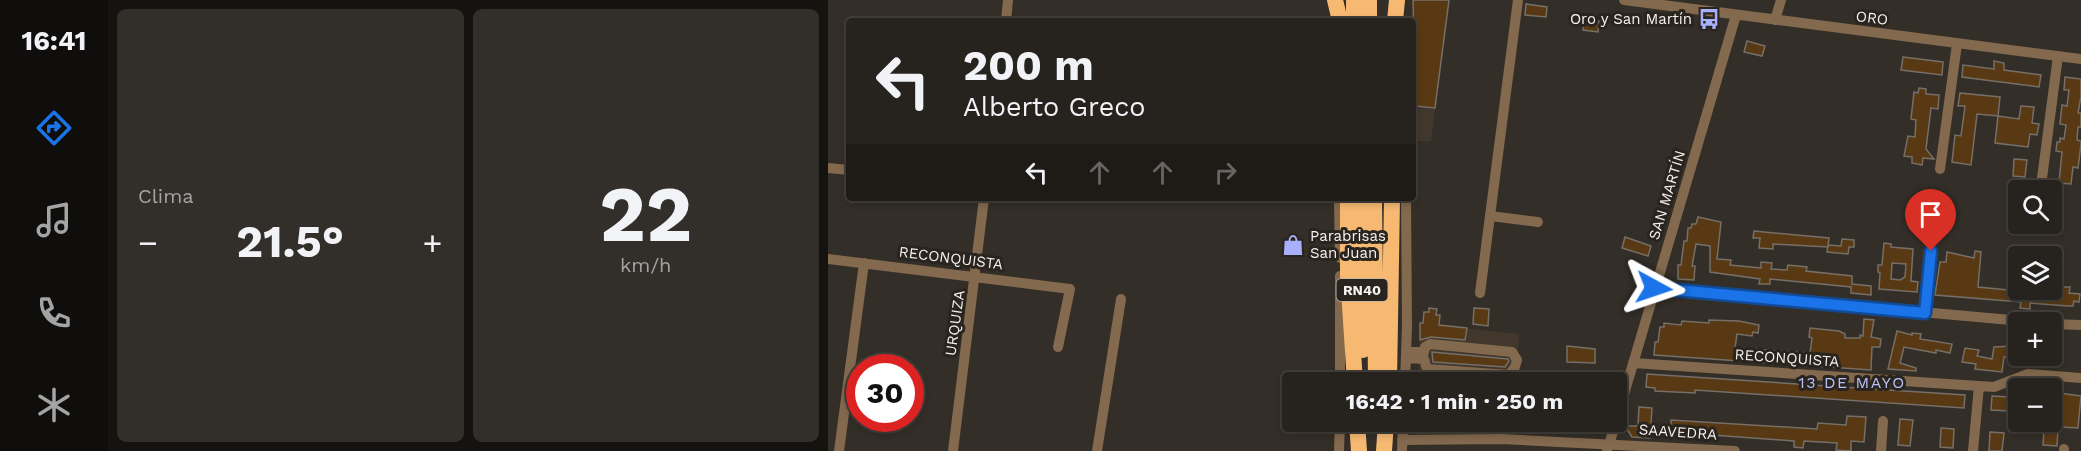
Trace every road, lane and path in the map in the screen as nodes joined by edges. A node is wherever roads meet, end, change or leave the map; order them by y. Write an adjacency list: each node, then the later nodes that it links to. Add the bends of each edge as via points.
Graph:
1 (1008, 0): 10 (street)
2 (1335, 0): 11 (highway)
3 (1354, 0): 12 (highway)
4 (1369, 0): 13 (highway)
5 (1397, 0): 14 (highway)
6 (1518, 0): 30 (street)
7 (1624, 0): 9 (street, ORO)
8 (1781, 0): 15 (street)
9 (1736, 15): 15 (street, ORO); 36 (street, SAN MARTÍN)
10 (1006, 18)
11 (1338, 18)
12 (1354, 18)
13 (1369, 18)
14 (1397, 18)
15 (1774, 20): 16 (street, ORO)
16 (1957, 44): 17 (street, ORO); 20 (street)
17 (2058, 56): 18 (street, ORO); 22 (street)
18 (2081, 59)
19 (828, 168): 21 (street)
20 (1940, 168)
21 (846, 170)
22 (2042, 178)
23 (984, 201): 35 (street, URQUIZA)
24 (1339, 201): 46 (street)
25 (1348, 201): 47 (highway)
26 (1360, 201): 48 (highway, RN40)
27 (1374, 201): 49 (highway, RN40)
28 (1392, 201): 50 (highway)
29 (1406, 201): 44 (street)
30 (1490, 216): 31 (street); 37 (street)
31 (1538, 222)
32 (1931, 251): 39 (street)
33 (828, 258): 34 (street, RECONQUISTA)
34 (864, 263): 35 (street, RECONQUISTA); 65 (street)
35 (976, 275): 43 (street, RECONQUISTA, via 1070,289); 66 (street, URQUIZA)
36 (1654, 288): 39 (street); 45 (street, SAN MARTÍN)
37 (1480, 293)
38 (1121, 299): 67 (street)
39 (1925, 313): 40 (street)
40 (2008, 320)
41 (2062, 324): 42 (street)
42 (2081, 325)
43 (1058, 347)
44 (1406, 355): 44 (street, via 1424,358 1427,369 1509,375 1517,360 1512,352 1430,344 1424,352); 51 (street)
45 (1633, 363): 53 (street, SAN MARTÍN); 54 (street, RECONQUISTA)
46 (1340, 372)
47 (1354, 372)
48 (1363, 372)
49 (1376, 372)
50 (1389, 372)
51 (1405, 372)
52 (2081, 378): 54 (street, RECONQUISTA, via 2028,374 1994,387)
53 (1627, 383)
54 (1979, 386): 74 (street)
55 (1883, 422): 73 (street)
56 (1340, 432): 68 (street)
57 (1358, 432): 69 (highway)
58 (1362, 432): 69 (highway)
59 (1376, 432): 70 (highway)
60 (1385, 432): 71 (highway)
61 (1613, 432): 63 (street, SAN MARTÍN)
62 (1402, 445): 63 (street, SAAVEDRA, via 1502,439)
63 (1609, 447): 64 (street, SAAVEDRA)
64 (1702, 450): 72 (street, SAAVEDRA)
65 (839, 451)
66 (953, 451)
67 (1097, 451)
68 (1340, 451)
69 (1360, 451)
70 (1376, 451)
71 (1384, 451)
72 (1735, 451)
73 (1881, 451)
74 (1973, 451)

